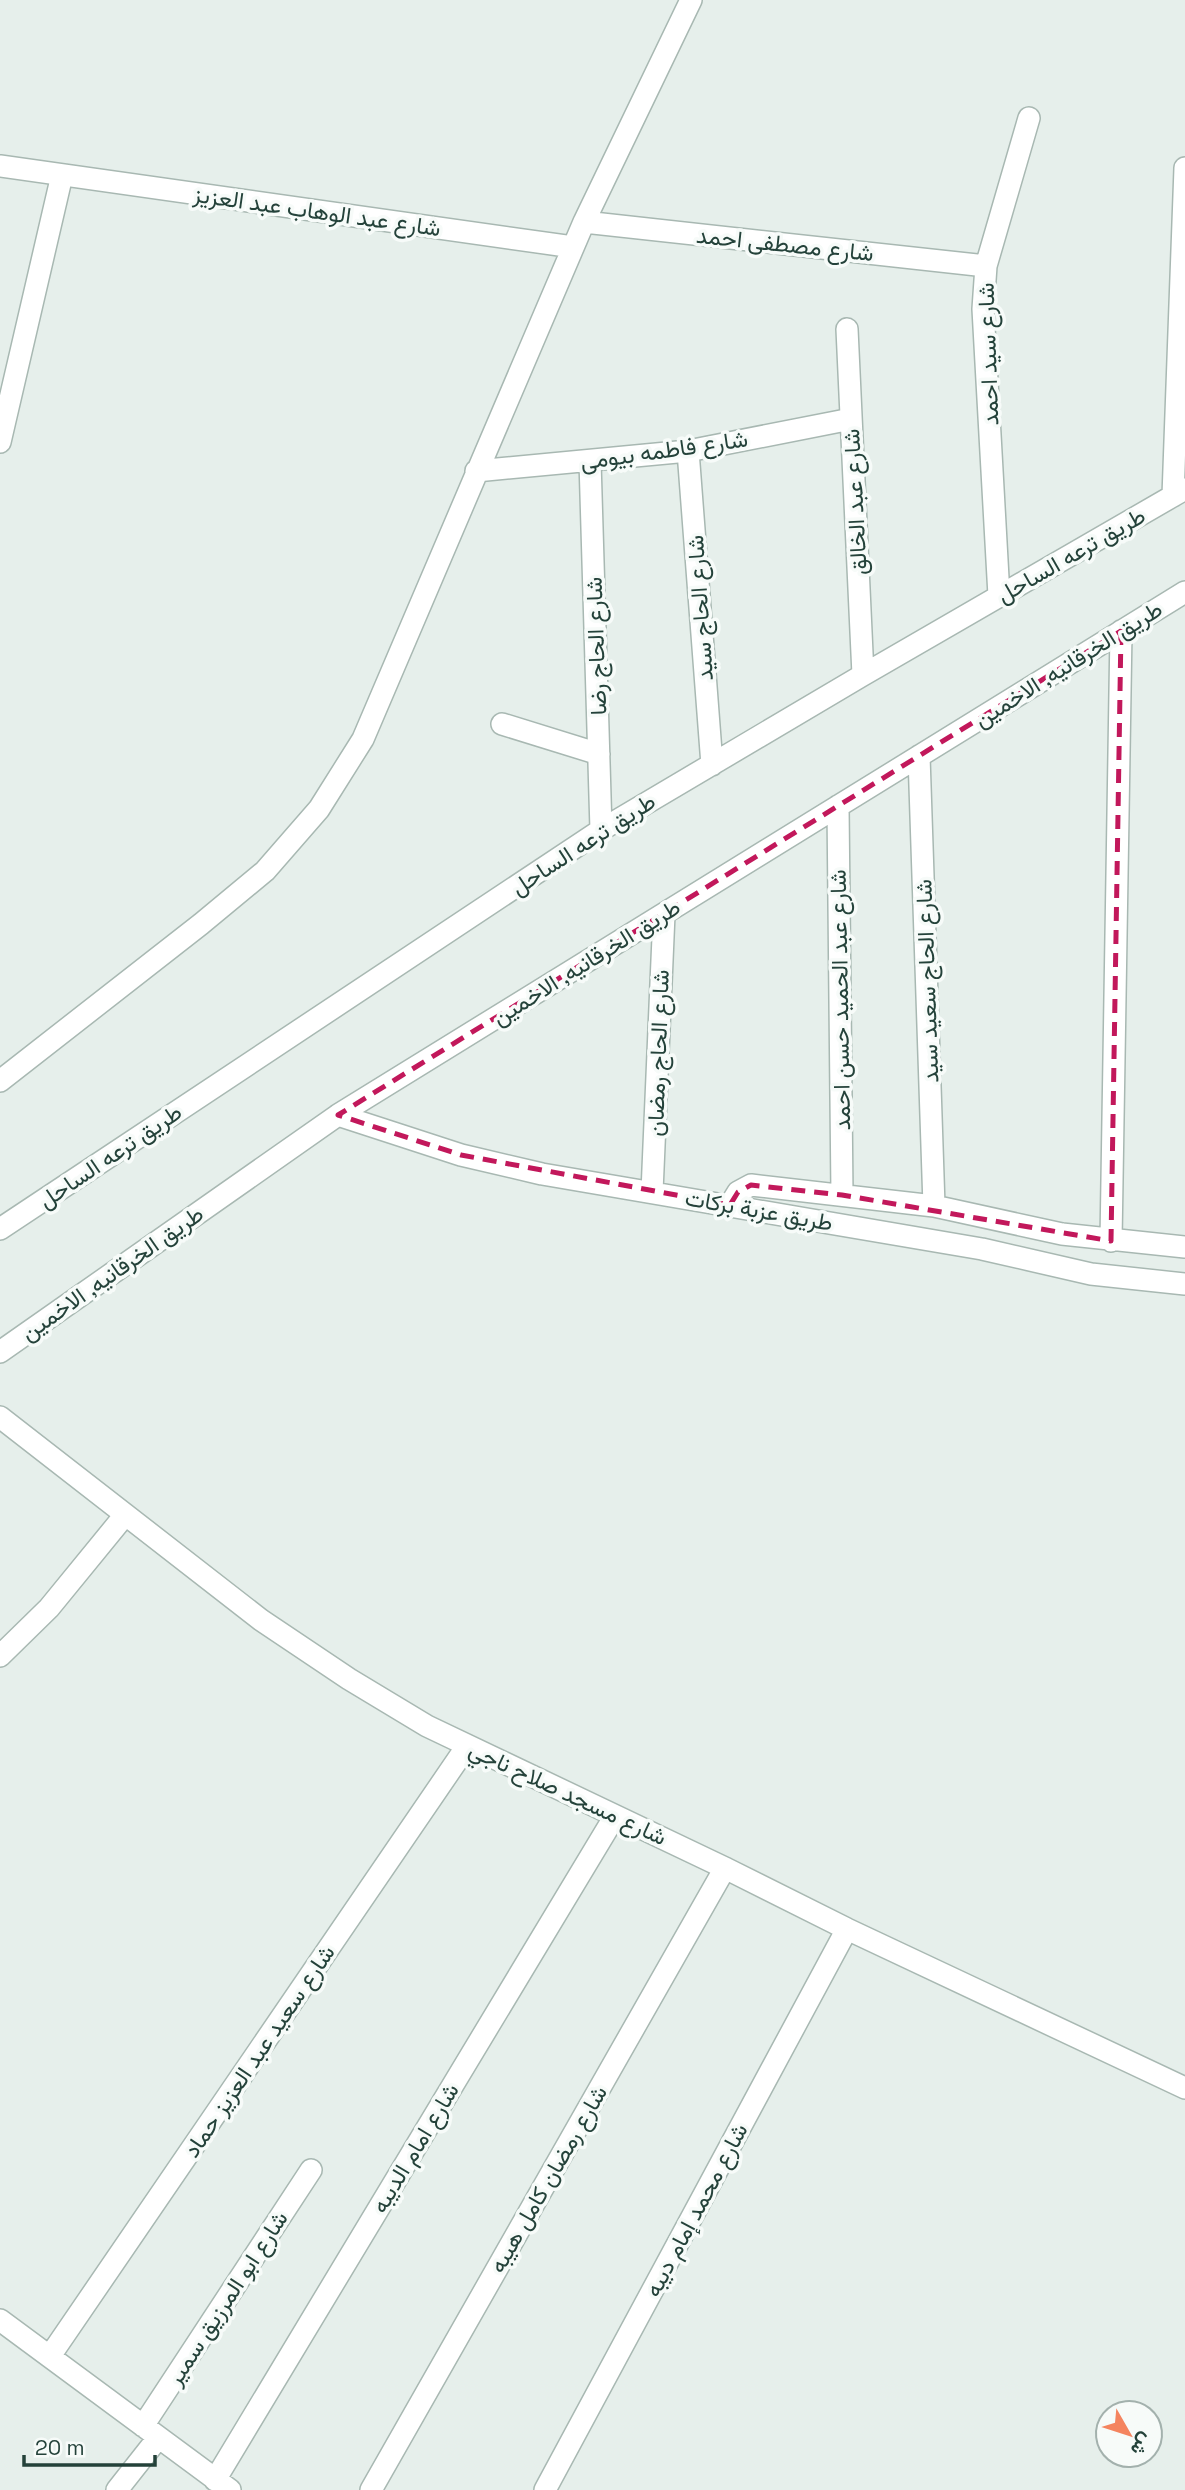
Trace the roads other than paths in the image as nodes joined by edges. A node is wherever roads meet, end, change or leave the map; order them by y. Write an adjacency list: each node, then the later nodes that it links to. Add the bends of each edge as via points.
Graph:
1 (691, 0): 6 (street)
2 (1029, 118): 8 (street, شارع سيد احمد)
3 (0, 166): 5 (street, شارع عبد الوهاب عبد العزيز)
4 (1185, 168): 15 (street)
5 (62, 175): 7 (street, شارع عبد الوهاب عبد العزيز); 11 (street)
6 (584, 222): 7 (street); 8 (street, شارع مصطفى احمد)
7 (573, 247): 14 (street)
8 (986, 266): 17 (street, شارع سيد احمد, via 983,309)
9 (847, 329): 10 (street, شارع عبد الخالق)
10 (851, 419): 12 (street, شارع فاطمه بيومى); 19 (street, شارع عبد الخالق)
11 (0, 442)
12 (688, 451): 13 (street, شارع فاطمه بيومى); 23 (street, شارع الحاج سيد)
13 (590, 461): 14 (street, شارع فاطمه بيومى); 21 (street, شارع الحاج رضا)
14 (476, 471): 27 (street, via 363,739 319,809 265,871)
15 (1179, 493): 17 (street, طريق ترعه الساحل)
16 (1185, 592): 18 (street, طريق الخرقانيه, الاخمين)
17 (999, 596): 19 (street, طريق ترعه الساحل)
18 (1121, 631): 22 (street, طريق الخرقانيه, الاخمين); 34 (street)
19 (863, 674): 23 (street, طريق ترعه الساحل)
20 (502, 724): 21 (street)
21 (599, 754): 25 (street, شارع الحاج رضا)
22 (919, 756): 24 (street, طريق الخرقانيه, الاخمين); 32 (street, شارع الحاج سعيد سيد)
23 (712, 765): 25 (street, طريق ترعه الساحل)
24 (838, 806): 26 (street, طريق الخرقانيه, الاخمين); 30 (street, شارع عبد الحميد حسن احمد)
25 (601, 830): 33 (street, طريق ترعه الساحل)
26 (664, 914): 28 (street, طريق الخرقانيه, الاخمين); 29 (street, شارع الحاج رمضان)
27 (0, 1081)
28 (338, 1115): 29 (street, طريق عزبة بركات, via 461,1155); 37 (street, طريق الخرقانيه, الاخمين)
29 (653, 1192): 31 (street, طريق عزبة بركات)
30 (842, 1195): 31 (street, via 751,1185 738,1192); 32 (street)
31 (730, 1205): 36 (street, طريق عزبة بركات, via 982,1249 1091,1274)
32 (934, 1206): 34 (street)
33 (0, 1229)
34 (1111, 1241): 35 (street)
35 (1185, 1247)
36 (1185, 1284)
37 (0, 1352)
38 (0, 1417): 39 (street, شارع مسجد صلاح ناجي)
39 (125, 1514): 40 (street, via 49,1608); 41 (street, شارع مسجد صلاح ناجي, via 261,1620 349,1679)
40 (0, 1656)
41 (467, 1746): 42 (street, شارع مسجد صلاح ناجي); 48 (street, شارع سعيد عبد العزيز حماد)
42 (615, 1816): 43 (street, شارع مسجد صلاح ناجي); 50 (street, شارع امام الديبه)
43 (725, 1868): 44 (street, شارع مسجد صلاح ناجي); 52 (street, شارع رمضان كامل هيبه)
44 (847, 1929): 45 (street, شارع مسجد صلاح ناجي); 53 (street, شارع محمد إمام ديبه)
45 (1185, 2088)
46 (311, 2170): 49 (street, شارع ابو المرزيق سمير)
47 (0, 2320): 48 (street)
48 (50, 2356): 49 (street)
49 (150, 2432): 50 (street); 51 (street, شارع ابو المرزيق سمير)
50 (222, 2485)
51 (117, 2490)
52 (371, 2490)
53 (545, 2490)

